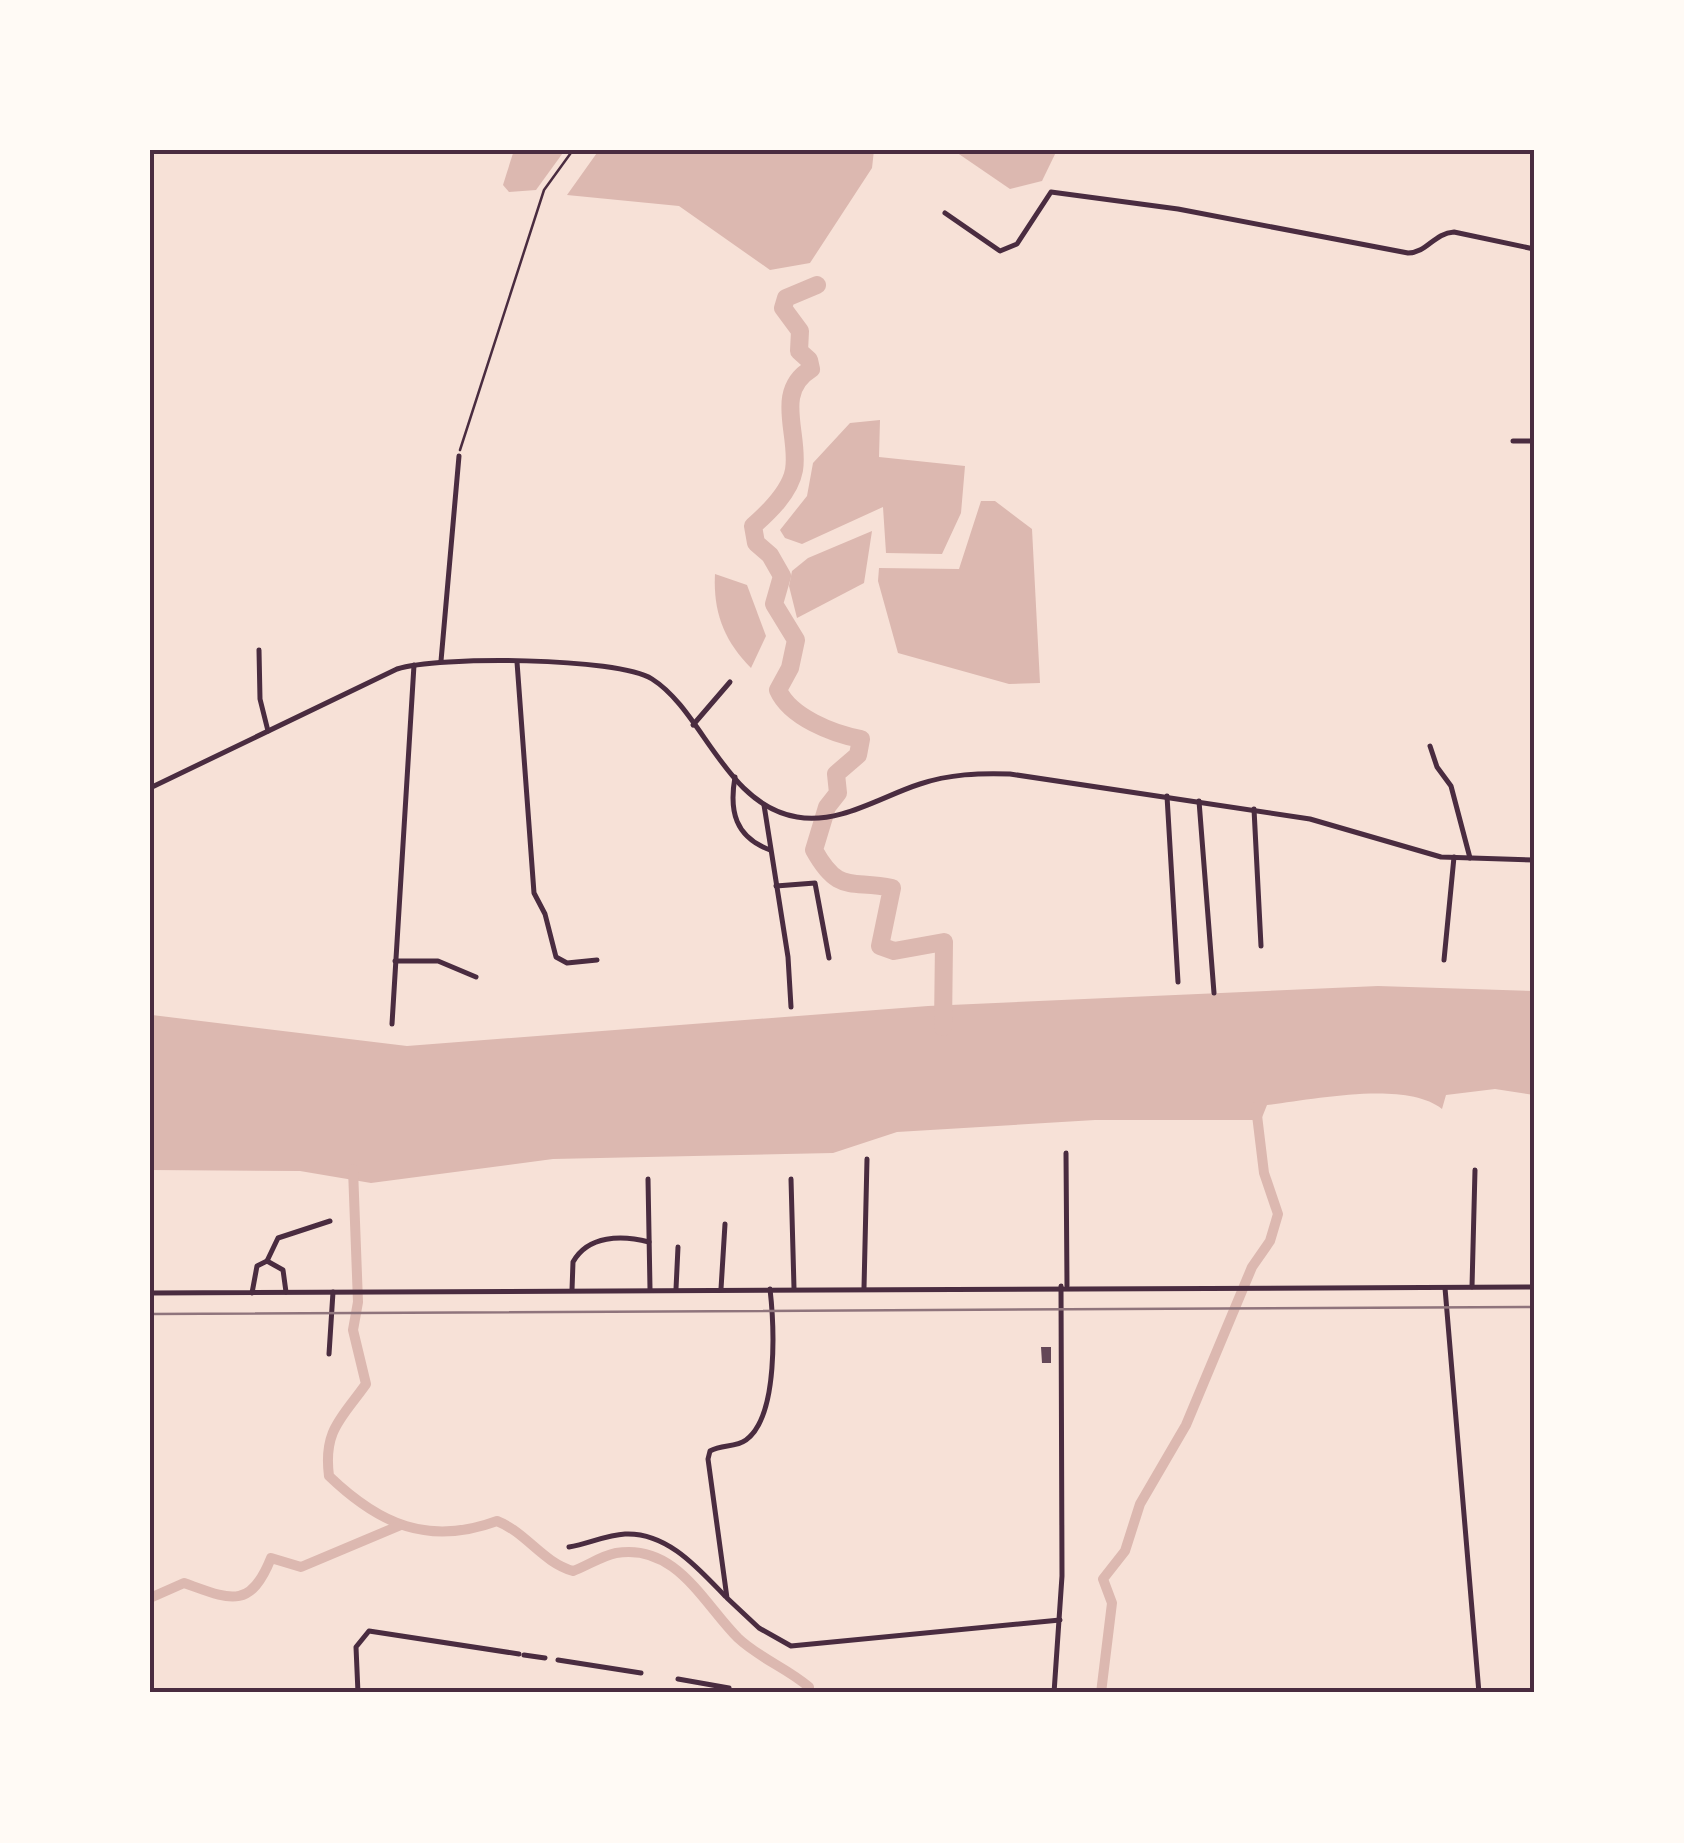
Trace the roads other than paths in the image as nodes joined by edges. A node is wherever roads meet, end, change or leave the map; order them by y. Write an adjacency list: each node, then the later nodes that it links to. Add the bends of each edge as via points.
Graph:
1 (945, 213): 2 (street, via 1000,251 1016,244 1051,192 1408,254 1443,232)
2 (1534, 249)
3 (1513, 441): 4 (street)
4 (1534, 442)
5 (459, 456): 7 (street)
6 (259, 650): 12 (street)
7 (441, 661): 8 (street); 9 (street)
8 (518, 662): 11 (street, via 640,673 663,688); 27 (street, via 534,893 556,957 568,963)
9 (414, 664): 12 (street); 29 (street)
10 (730, 682): 11 (street)
11 (692, 726): 14 (street)
12 (268, 731): 15 (street)
13 (1430, 746): 22 (street, via 1452,786)
14 (735, 777): 18 (street); 20 (street, via 736,822 744,836)
15 (150, 788)
16 (1167, 796): 17 (street); 18 (street, via 970,772 831,816 809,818); 31 (street)
17 (1200, 800): 19 (street); 32 (street)
18 (764, 805): 20 (street)
19 (1254, 809): 21 (street); 25 (street)
20 (770, 850): 24 (street)
21 (1454, 857): 22 (street); 28 (street)
22 (1470, 858): 23 (street)
23 (1534, 860)
24 (776, 886): 26 (street, via 814,884); 33 (street)
25 (1261, 946)
26 (829, 958)
27 (597, 960)
28 (1444, 960)
29 (395, 961): 30 (street, via 438,961); 34 (street)
30 (476, 976)
31 (1178, 982)
32 (1214, 994)
33 (791, 1007)
34 (392, 1024)
35 (1066, 1153): 45 (street)
36 (866, 1159): 49 (street)
37 (1475, 1170): 51 (street)
38 (792, 1178): 48 (street)
39 (648, 1180): 42 (street)
40 (330, 1222): 44 (street, via 278,1238)
41 (726, 1224): 53 (street)
42 (649, 1242): 54 (street, via 604,1239 590,1245 573,1262); 55 (street)
43 (678, 1247): 52 (street)
44 (267, 1261): 56 (street, via 256,1266); 57 (street, via 283,1270)
45 (1064, 1286): 49 (street); 50 (street); 63 (street)
46 (1534, 1287): 51 (street)
47 (770, 1288): 48 (street); 53 (street); 62 (street, via 774,1359 766,1400 752,1434 710,1450 708,1459)
48 (794, 1288): 49 (street)
49 (864, 1288)
50 (1444, 1288): 51 (street); 71 (street)
51 (1472, 1288)
52 (676, 1289): 53 (street); 55 (street)
53 (721, 1289)
54 (572, 1290): 55 (street); 58 (street)
55 (650, 1290)
56 (252, 1292): 57 (street); 59 (street)
57 (286, 1292): 58 (street)
58 (332, 1292): 60 (street)
59 (150, 1293)
60 (328, 1354)
61 (570, 1547): 62 (street, via 624,1534 655,1540 684,1556)
62 (727, 1598): 63 (street, via 791,1646)
63 (1060, 1620): 70 (street)
64 (545, 1658): 69 (street, via 369,1631 356,1647)
65 (558, 1660): 66 (street)
66 (641, 1672)
67 (678, 1679): 68 (street)
68 (729, 1688)
69 (358, 1693)
70 (1054, 1693)
71 (1479, 1693)

